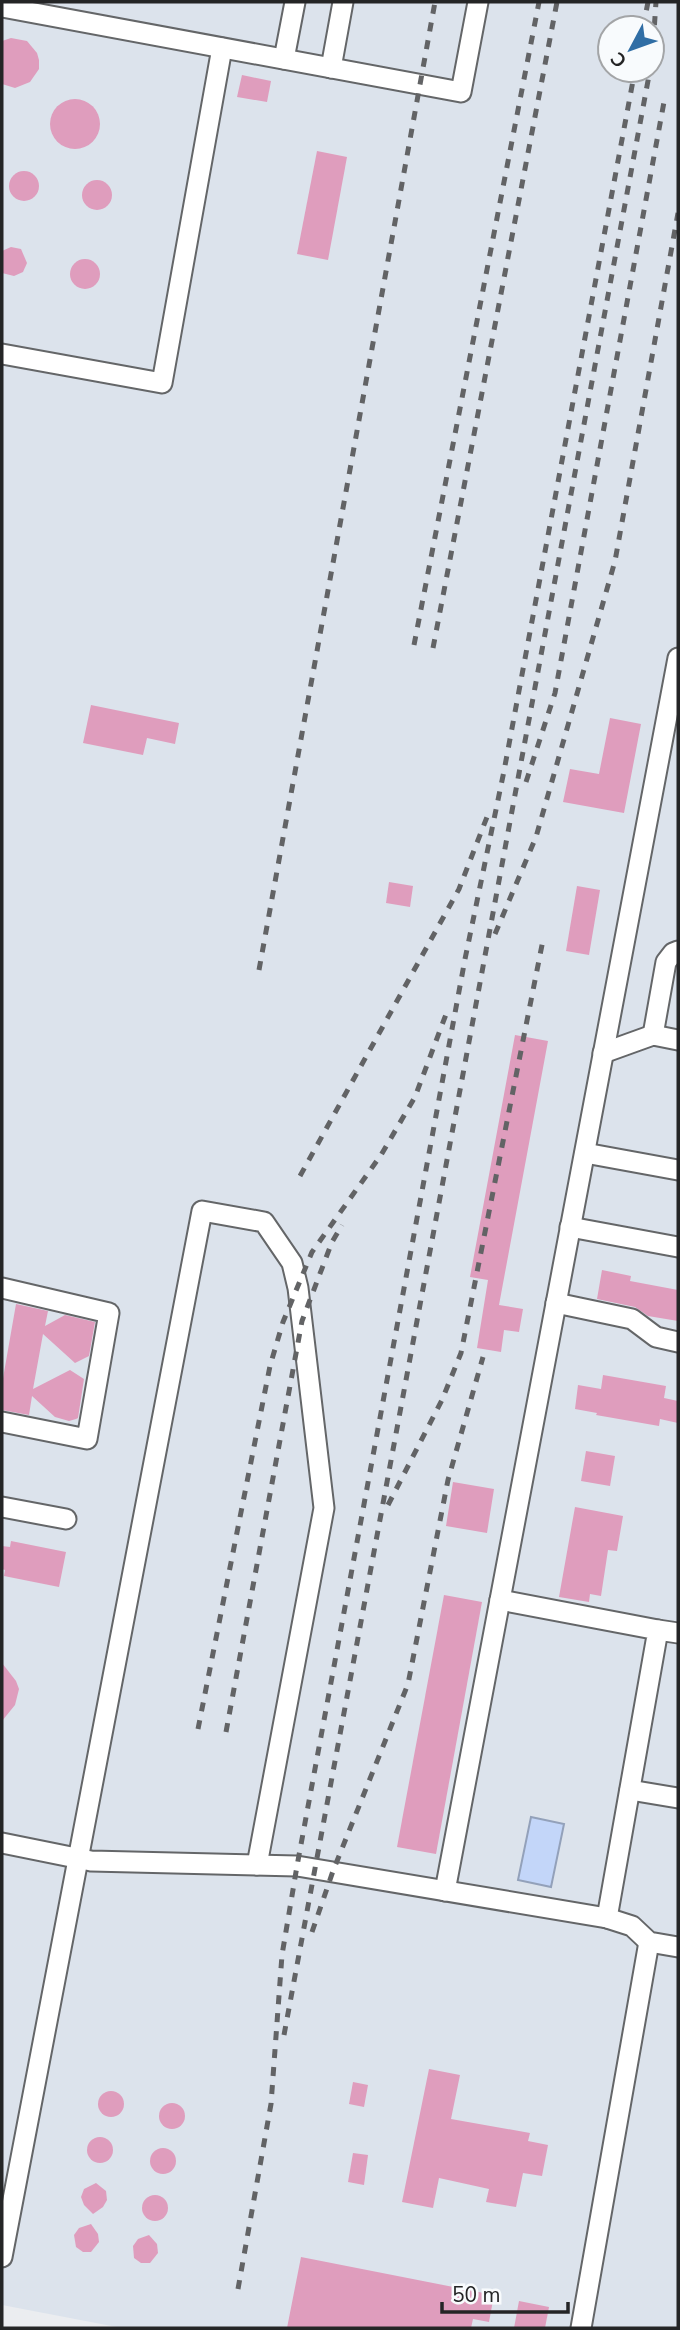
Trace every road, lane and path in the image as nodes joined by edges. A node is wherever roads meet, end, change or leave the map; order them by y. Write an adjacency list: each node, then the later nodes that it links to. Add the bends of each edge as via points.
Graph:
1 (295, 2): 6 (lane)
2 (343, 2): 7 (lane)
3 (478, 2): 7 (lane, via 461,92)
4 (2, 8): 5 (lane)
5 (222, 48): 6 (lane); 8 (lane, via 162,383)
6 (285, 59): 7 (lane)
7 (331, 68)
8 (2, 354)
9 (678, 658): 13 (lane)
10 (678, 951): 11 (lane, via 666,962)
11 (653, 1035): 12 (lane); 13 (lane)
12 (678, 1040)
13 (603, 1053): 14 (lane)
14 (585, 1153): 15 (lane); 16 (lane)
15 (678, 1170)
16 (570, 1227): 17 (lane); 19 (lane)
17 (678, 1247)
18 (2, 1288): 21 (lane, via 109,1313 86,1439)
19 (556, 1303): 20 (lane, via 632,1319 656,1337); 24 (lane)
20 (678, 1342)
21 (2, 1422)
22 (2, 1507): 23 (lane)
23 (66, 1519)
24 (500, 1600): 25 (lane); 32 (lane)
25 (658, 1630): 26 (lane); 27 (lane)
26 (678, 1633)
27 (630, 1790): 28 (lane); 33 (lane)
28 (678, 1798)
29 (2, 1843): 30 (lane)
30 (78, 1858): 31 (lane); 31 (lane, via 202,1211 264,1222 292,1263 324,1508); 36 (lane)
31 (257, 1865): 32 (lane, via 297,1866)
32 (445, 1891): 33 (lane)
33 (607, 1919): 34 (lane, via 632,1926)
34 (649, 1942): 35 (lane); 37 (lane)
35 (678, 1947)
36 (2, 2257)
37 (581, 2328)

